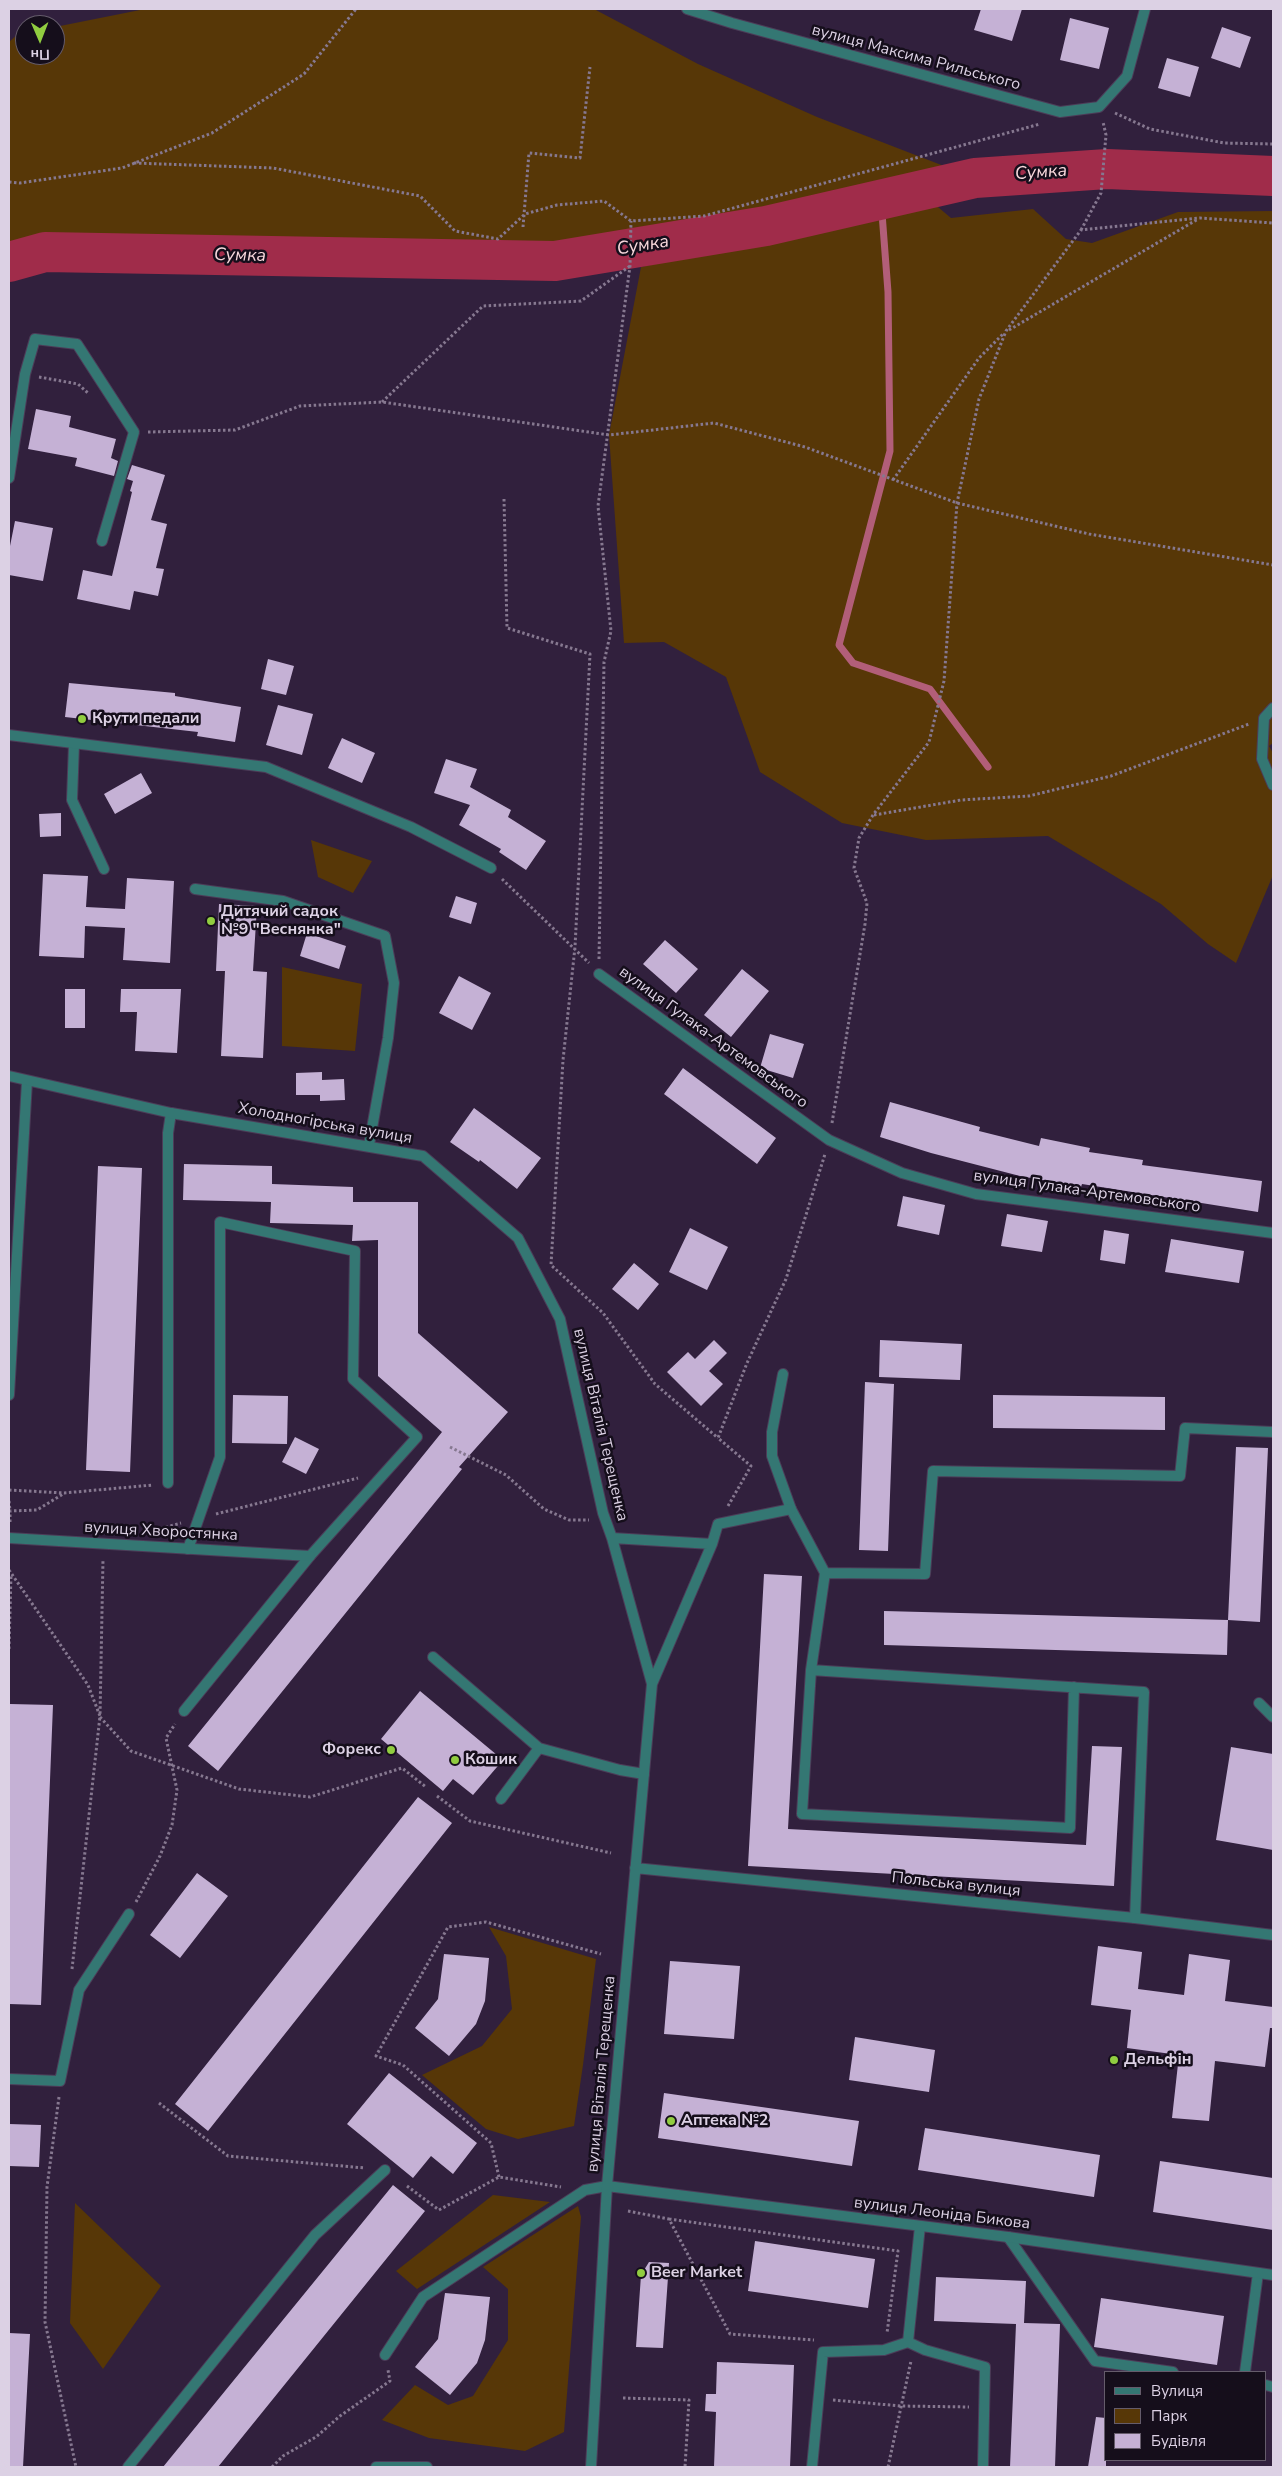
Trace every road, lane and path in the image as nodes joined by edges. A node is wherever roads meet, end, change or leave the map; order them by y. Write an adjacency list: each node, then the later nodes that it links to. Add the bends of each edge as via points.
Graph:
1 (356, 9): 9 (path, via 304,74 212,133)
2 (686, 9): 5 (street, вулиця Максима Рильського, via 1060,112)
3 (1145, 9): 5 (street, via 1127,76)
4 (590, 67): 11 (path, via 580,158 529,153)
5 (1099, 107): 8 (path, via 1150,129 1224,143)
6 (1042, 124): 13 (path, via 704,216)
7 (1106, 135): 16 (path, via 1100,193)
8 (1273, 144)
9 (134, 163): 10 (path, via 122,168 20,184); 11 (path, via 274,168 420,196 455,231 498,239)
10 (9, 182)
11 (525, 214): 13 (path, via 557,205 604,201); 15 (path)
12 (1200, 218): 14 (path); 16 (path); 18 (path)
13 (631, 221): 17 (path)
14 (1273, 223)
15 (523, 227)
16 (1081, 230): 18 (path)
17 (630, 266): 21 (path, via 581,302 483,306); 23 (path)
18 (1006, 332): 25 (path, via 979,358); 27 (path, via 979,399)
19 (25, 374): 20 (path, via 78,384); 22 (street, via 35,339 77,344); 24 (street)
20 (92, 396)
21 (382, 402): 22 (path, via 300,406 235,430); 23 (path)
22 (134, 432): 28 (street)
23 (609, 435): 25 (path, via 714,423 805,447); 40 (path, via 598,506 611,631 604,662)
24 (9, 478)
25 (894, 480): 27 (path)
26 (504, 499): 39 (path, via 507,628 590,654)
27 (957, 503): 29 (path, via 1089,534); 35 (path, via 944,681 929,742)
28 (102, 542)
29 (1273, 565)
30 (1273, 708): 31 (street)
31 (1264, 718): 34 (street, via 1262,759); 35 (path, via 1111,776 1029,796 961,800)
32 (9, 735): 33 (street)
33 (74, 744): 36 (street, via 266,767 411,827); 37 (street, via 72,800)
34 (1273, 785)
35 (873, 815): 44 (path, via 859,838 854,868 867,903)
36 (491, 868): 39 (path)
37 (104, 869)
38 (195, 889): 45 (street, via 283,901 385,936 394,983)
39 (575, 947): 51 (path, via 563,1060 551,1265 603,1313 655,1384)
40 (599, 974): 44 (street, вулиця Гулака-Артемовського)
41 (9, 1076): 42 (street, Холодногірська вулиця)
42 (27, 1081): 43 (street, Холодногірська вулиця); 49 (street)
43 (171, 1113): 45 (street, Холодногірська вулиця); 53 (street, via 168,1133)
44 (829, 1140): 46 (street, вулиця Гулака-Артемовського, via 902,1173 976,1194); 51 (path, via 786,1279 747,1363)
45 (369, 1145): 47 (street, Холодногірська вулиця, via 422,1156 518,1238)
46 (1273, 1233)
47 (560, 1319): 63 (street, вулиця Віталія Терещенка, via 603,1513)
48 (783, 1374): 57 (street, via 772,1432 772,1456)
49 (9, 1395)
50 (1273, 1432): 69 (street, via 1184,1428 1180,1476 932,1471 925,1574)
51 (718, 1438): 60 (path, via 751,1466)
52 (450, 1447): 59 (path, via 506,1475 544,1509 569,1520)
53 (168, 1483): 55 (path)
54 (9, 1490): 55 (path)
55 (64, 1494): 58 (path, via 37,1510)
56 (9, 1500): 58 (path)
57 (791, 1509): 60 (street); 69 (street)
58 (10, 1511): 61 (path)
59 (592, 1520)
60 (718, 1524): 65 (street, вулиця Віталія Терещенка)
61 (9, 1525)
62 (9, 1538): 64 (street, вулиця Хворостянка)
63 (612, 1538): 65 (street, вулиця Віталія Терещенка); 73 (street, вулиця Віталія Терещенка)
64 (103, 1544): 66 (street, вулиця Хворостянка); 77 (path)
65 (712, 1544): 73 (street, вулиця Віталія Терещенка)
66 (188, 1549): 67 (street, вулиця Хворостянка); 67 (street, via 220,1457 220,1222 355,1251 353,1379 416,1437)
67 (310, 1556): 76 (street)
68 (10, 1572): 70 (path); 77 (path, via 88,1685)
69 (825, 1573): 72 (street)
70 (9, 1649)
71 (433, 1657): 79 (street)
72 (811, 1670): 74 (street); 74 (street, via 802,1814 1070,1828)
73 (652, 1684): 81 (street, вулиця Віталія Терещенка)
74 (1074, 1687): 88 (street, via 1144,1692)
75 (1259, 1703): 78 (street)
76 (184, 1710): 80 (path, via 166,1738)
77 (100, 1716): 80 (path, via 132,1751)
78 (1273, 1717)
79 (539, 1748): 81 (street); 84 (street)
80 (173, 1766): 82 (path, via 239,1788 310,1797 402,1768); 87 (path, via 177,1790 172,1825 160,1856)
81 (644, 1774): 86 (street, вулиця Віталія Терещенка)
82 (426, 1787)
83 (437, 1796): 85 (path, via 470,1821)
84 (501, 1799)
85 (611, 1853)
86 (635, 1868): 88 (street, Польська вулиця); 96 (street, вулиця Віталія Терещенка)
87 (129, 1914): 91 (street, via 79,1990 60,2081)
88 (1135, 1918): 89 (street, Польська вулиця)
89 (1273, 1935)
90 (602, 1954): 94 (path, via 486,1922 448,1927 376,2056 403,2065 491,2143)
91 (9, 2079)
92 (159, 2103): 93 (path, via 228,2156)
93 (385, 2170): 113 (street, via 315,2236)
94 (499, 2177): 95 (path, via 439,2210); 97 (path)
95 (407, 2186)
96 (607, 2186): 97 (street, вулиця Леоніда Бикова); 100 (street, вулиця Леоніда Бикова); 117 (street, вулиця Віталія Терещенка)
97 (585, 2190): 107 (street, via 423,2297)
98 (628, 2211): 99 (path)
99 (670, 2219): 104 (path, via 730,2334); 105 (path, via 898,2251)
100 (920, 2226): 101 (street, вулиця Леоніда Бикова); 106 (street)
101 (1008, 2237): 102 (street, вулиця Леоніда Бикова); 108 (street, via 1096,2361)
102 (1258, 2273): 103 (street, вулиця Леоніда Бикова); 109 (street)
103 (1273, 2275)
104 (822, 2340)
105 (886, 2340)
106 (908, 2342): 111 (street, via 884,2350 823,2352); 112 (street, via 985,2367)
107 (385, 2355): 114 (path, via 390,2381)
108 (1166, 2371)
109 (1245, 2371)
110 (623, 2398): 118 (path, via 689,2400)
111 (817, 2399): 112 (path, via 901,2406); 119 (street)
112 (984, 2407): 120 (street)
113 (128, 2467)
114 (272, 2467)
115 (376, 2467): 116 (street)
116 (427, 2467)
117 (591, 2467)
118 (685, 2467)
119 (812, 2467)
120 (983, 2467)

